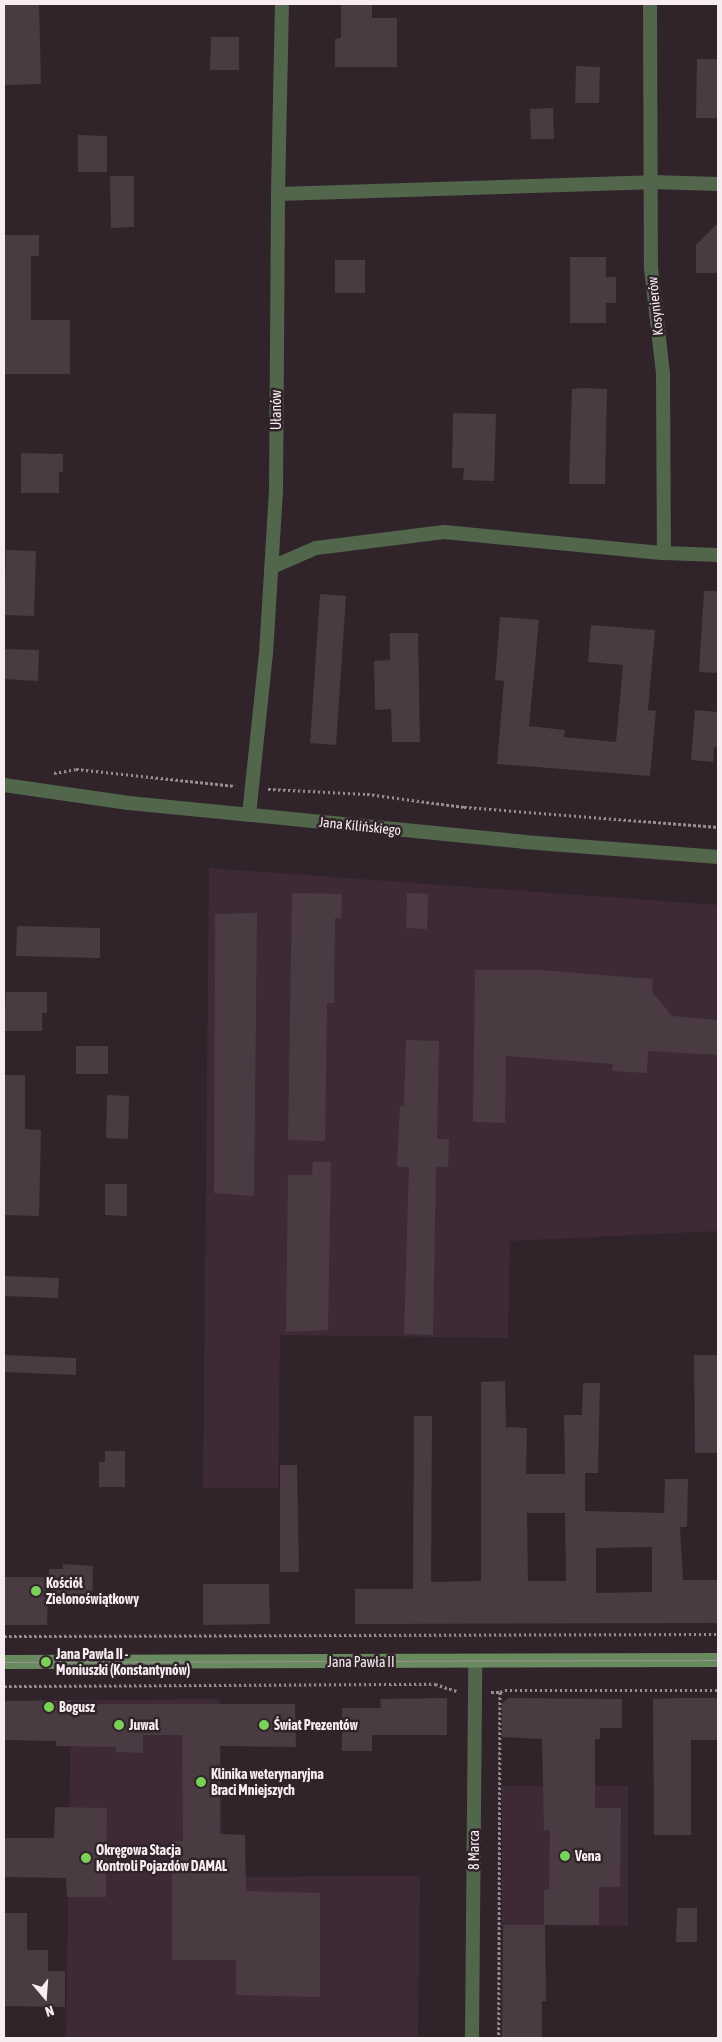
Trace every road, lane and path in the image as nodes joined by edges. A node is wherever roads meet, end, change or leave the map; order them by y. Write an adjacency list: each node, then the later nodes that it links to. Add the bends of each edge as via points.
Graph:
1 (282, 4): 5 (street, Ułanów)
2 (650, 4): 3 (street, Kosynierów)
3 (651, 182): 4 (street); 5 (street); 6 (street, Kosynierów, via 651,268 662,374)
4 (718, 184)
5 (278, 194): 8 (street, Ułanów, via 276,490)
6 (664, 553): 7 (street); 8 (street, via 444,532 316,548)
7 (718, 555)
8 (272, 567): 11 (street, Ułanów)
9 (52, 773): 11 (path, via 76,769)
10 (4, 786): 12 (street, Jana Kilińskiego, via 84,798)
11 (252, 788): 12 (street, Ułanów); 13 (path, via 367,794 464,807)
12 (249, 815): 14 (street, Jana Kilińskiego)
13 (718, 827)
14 (718, 857)
15 (718, 1634): 16 (path)
16 (4, 1636)
17 (718, 1660): 18 (main road, Jana Pawła II)
18 (476, 1661): 19 (main road, Jana Pawła II); 22 (street, 8 Marca)
19 (4, 1662)
20 (4, 1686): 22 (path, via 435,1684 462,1692)
21 (718, 1690): 23 (path)
22 (475, 1692): 23 (path); 24 (street, 8 Marca)
23 (500, 1692): 25 (path)
24 (472, 2038)
25 (499, 2038)

